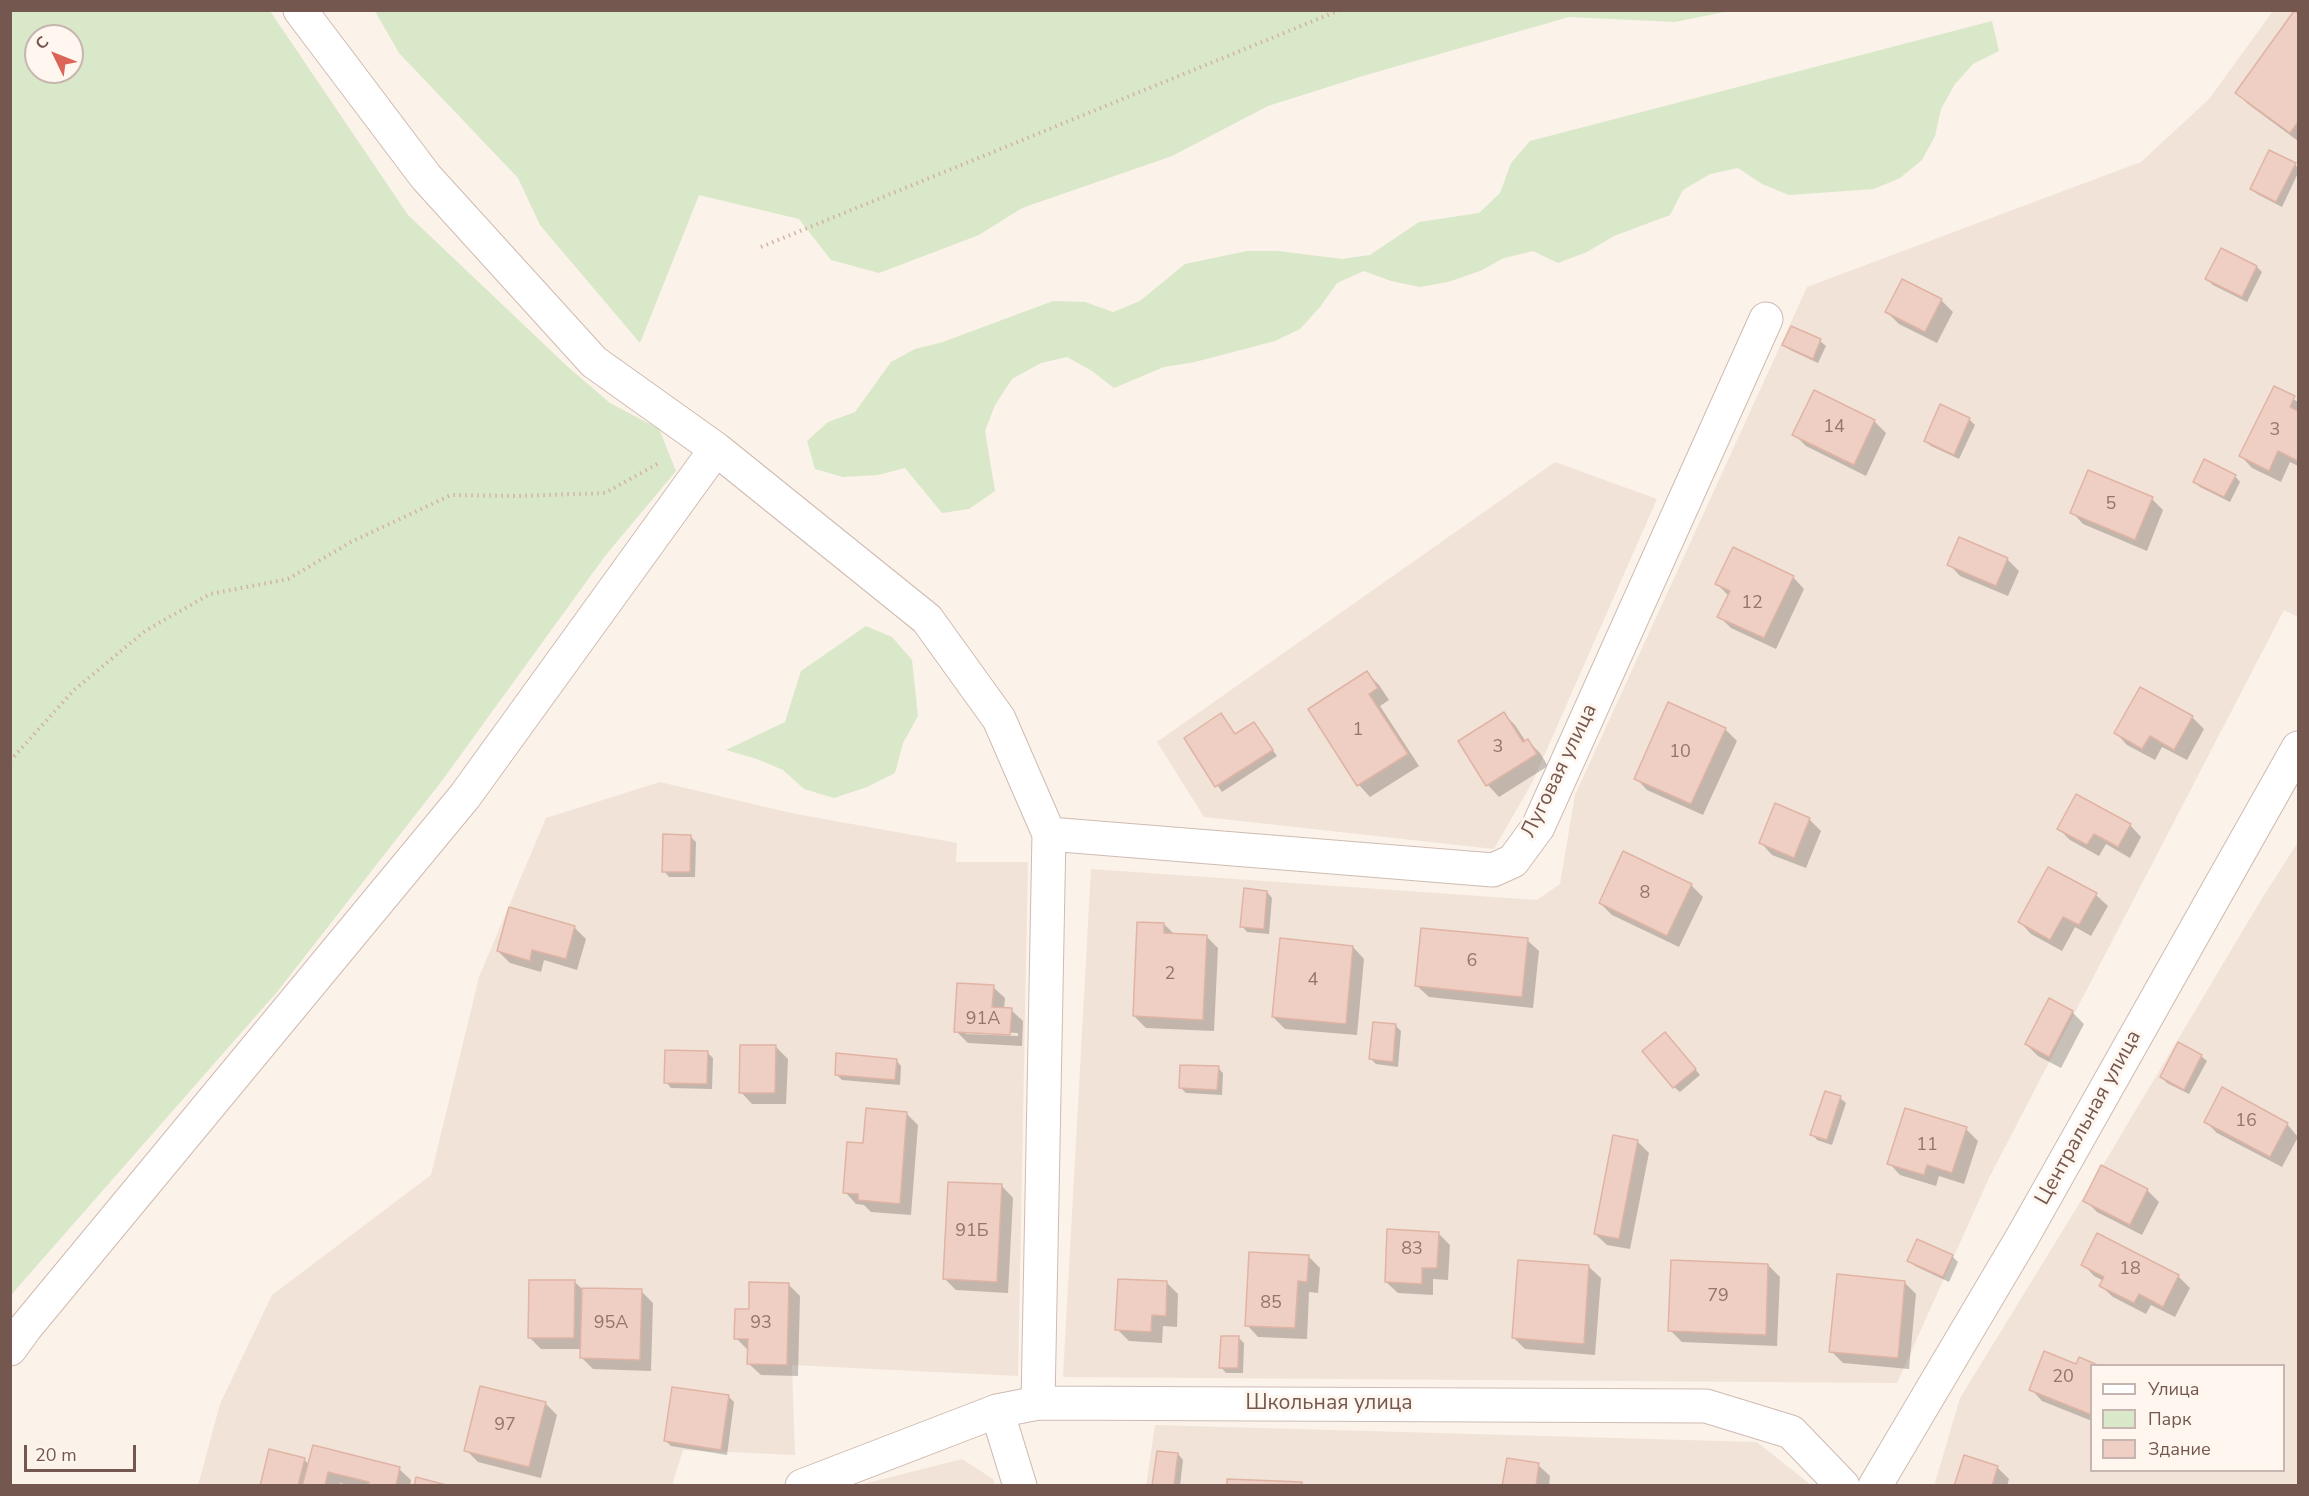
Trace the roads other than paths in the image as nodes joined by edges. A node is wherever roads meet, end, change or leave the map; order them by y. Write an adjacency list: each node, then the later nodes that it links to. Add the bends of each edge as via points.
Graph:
1 (300, 10): 3 (street, via 426,177 594,362)
2 (1766, 319): 5 (street, Луговая улица, via 1539,827 1513,861 1493,870)
3 (709, 444): 5 (street, via 927,619 999,719); 6 (street, via 465,796)
4 (2298, 748): 12 (street, Центральная улица, via 2029,1225)
5 (1049, 834): 7 (street)
6 (10, 1349)
7 (1038, 1403): 8 (street, Школьная улица); 11 (street, Школьная улица, via 1706,1406 1791,1432)
8 (997, 1411): 9 (street, Школьная улица); 10 (street)
9 (802, 1485)
10 (1020, 1485)
11 (1843, 1485)
12 (1875, 1485)

